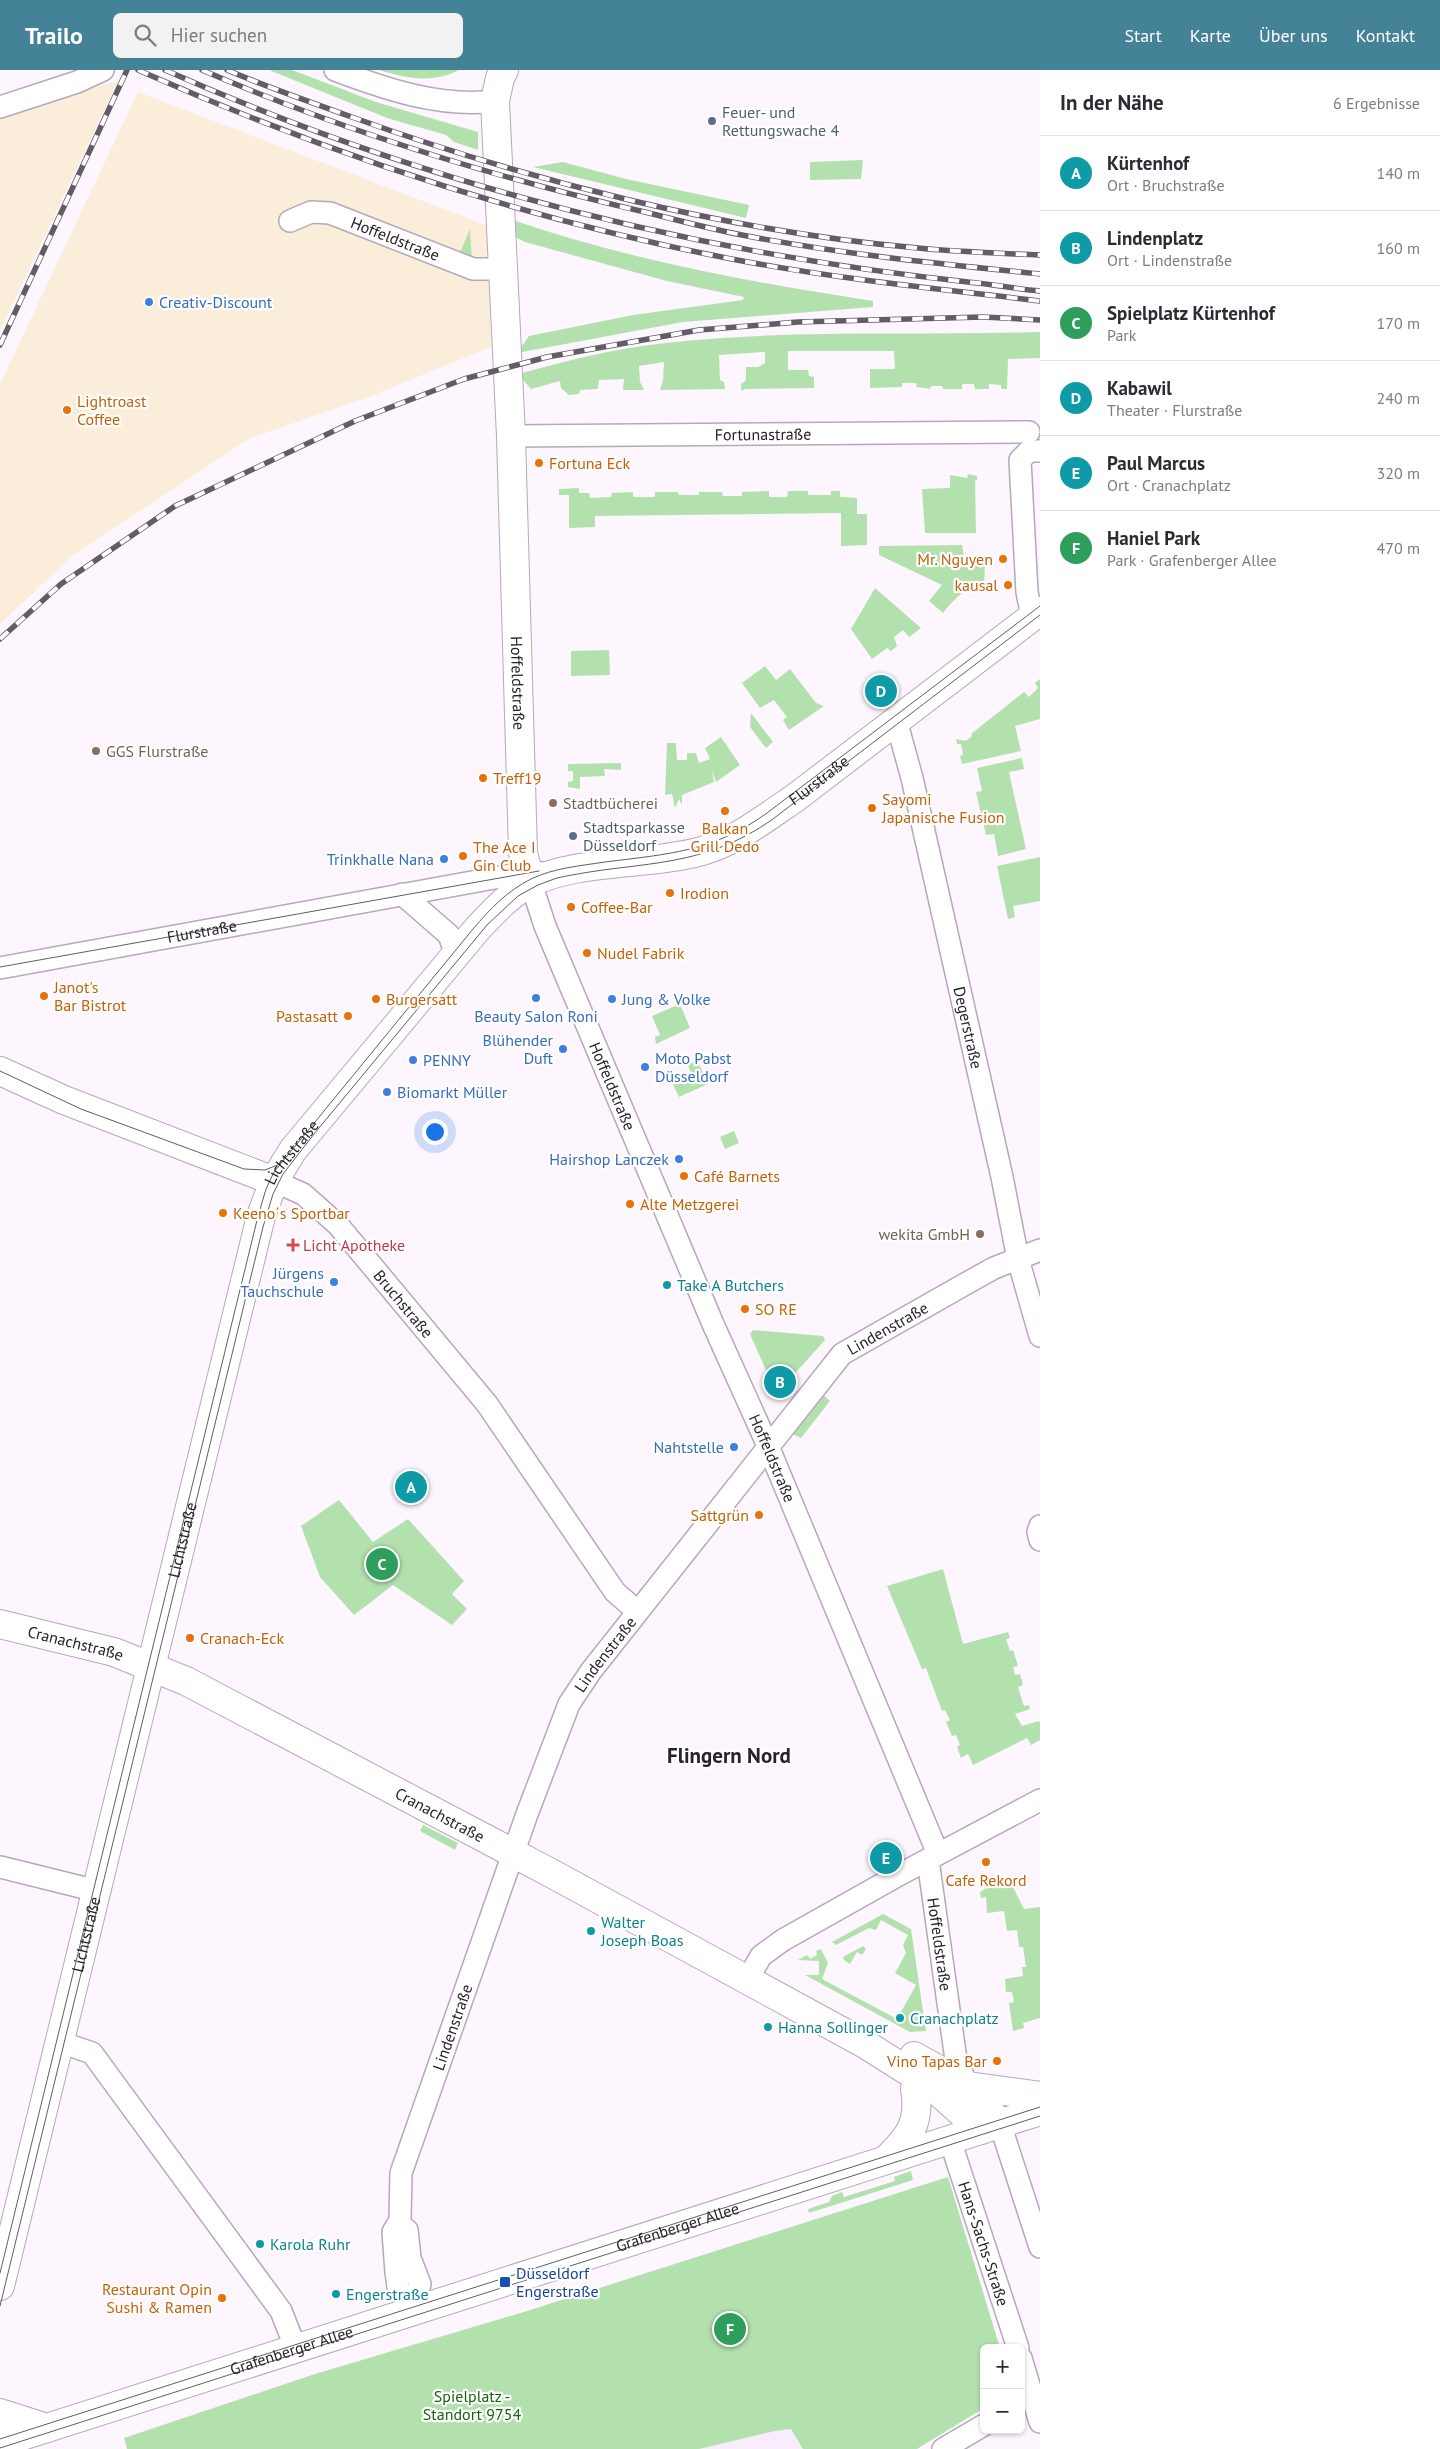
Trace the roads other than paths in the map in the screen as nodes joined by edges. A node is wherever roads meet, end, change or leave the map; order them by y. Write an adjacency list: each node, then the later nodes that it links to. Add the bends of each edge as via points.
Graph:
1 (102, 70): 5 (street, via 77,82)
2 (335, 70): 4 (street, via 389,91 472,104)
3 (504, 70): 4 (street, Hoffeldstraße)
4 (495, 101): 7 (street, Hoffeldstraße)
5 (0, 107)
6 (290, 221): 7 (street, Hoffeldstraße, via 311,212 330,213 473,269)
7 (502, 269): 8 (street, Hoffeldstraße)
8 (511, 436): 9 (street, Fortunastraße, via 1023,432 1016,443); 12 (street, Hoffeldstraße, via 522,837)
9 (1033, 453): 10 (street, via 1020,460 1020,485 1027,592)
10 (1036, 614): 11 (street, Flurstraße)
11 (896, 720): 12 (street, Flurstraße, via 756,826 724,843 687,855); 19 (street, Degerstraße, via 914,788)
12 (529, 878): 13 (street, Flurstraße); 14 (street, Lichtstraße, via 492,913); 21 (street, Hoffeldstraße, via 545,926)
13 (402, 894): 14 (street, via 449,935); 15 (street, Flurstraße)
14 (456, 955): 17 (street, Lichtstraße, via 300,1141)
15 (0, 968)
16 (0, 1071): 17 (street, Bruchstraße, via 64,1100)
17 (274, 1181): 24 (street, Bruchstraße, via 310,1199 344,1232 487,1404 615,1592); 26 (street, Lichtstraße, via 261,1216)
18 (1040, 1250): 19 (street, Lindenstraße)
19 (1018, 1259): 20 (street, Degerstraße); 21 (street, Lindenstraße, via 967,1283 848,1349)
20 (1040, 1336)
21 (768, 1446): 24 (street, Lindenstraße); 29 (street, Hoffeldstraße)
22 (1040, 1526): 23 (street)
23 (1040, 1540)
24 (637, 1611): 28 (street, Lindenstraße, via 569,1704)
25 (0, 1624): 26 (street, Cranachstraße, via 114,1652)
26 (152, 1667): 28 (street, Cranachstraße, via 186,1681); 31 (street, Lichtstraße)
27 (1040, 1800): 29 (street)
28 (512, 1853): 32 (street, Cranachstraße); 44 (street, Lindenstraße, via 401,2173 400,2220 393,2232 398,2287)
29 (933, 1857): 32 (street, via 783,1940 761,1956); 36 (street, Hoffeldstraße, via 956,2060)
30 (0, 1867): 31 (street)
31 (97, 1891): 33 (street, Lichtstraße)
32 (748, 1980): 34 (street, Cranachstraße)
33 (60, 2042): 43 (street, Lichtstraße); 46 (street, via 92,2053 282,2311)
34 (865, 2044): 35 (street, Cranachstraße); 36 (street, Cranachstraße, via 907,2052)
35 (909, 2080): 39 (street, Cranachstraße, via 933,2087); 40 (street, Cranachstraße, via 943,2119); 41 (street, via 917,2099 915,2125)
36 (968, 2086): 37 (street, Cranachstraße); 39 (street, Cranachstraße)
37 (1040, 2096)
38 (1040, 2111): 39 (street, Grafenberger Allee)
39 (991, 2127): 40 (street, Grafenberger Allee); 42 (street)
40 (950, 2140): 41 (street, Grafenberger Allee); 45 (street, Hans-Sachs-Straße)
41 (887, 2160): 44 (street, Grafenberger Allee)
42 (1040, 2247)
43 (0, 2286)
44 (413, 2310): 46 (street, Grafenberger Allee)
45 (1017, 2344)
46 (296, 2348): 52 (street, Grafenberger Allee)
47 (1025, 2373): 48 (street)
48 (1032, 2400): 50 (street)
49 (0, 2413): 52 (street)
50 (1040, 2422)
51 (980, 2427): 55 (street)
52 (47, 2428): 53 (street, Grafenberger Allee); 54 (street)
53 (0, 2443)
54 (30, 2449)
55 (943, 2449)

